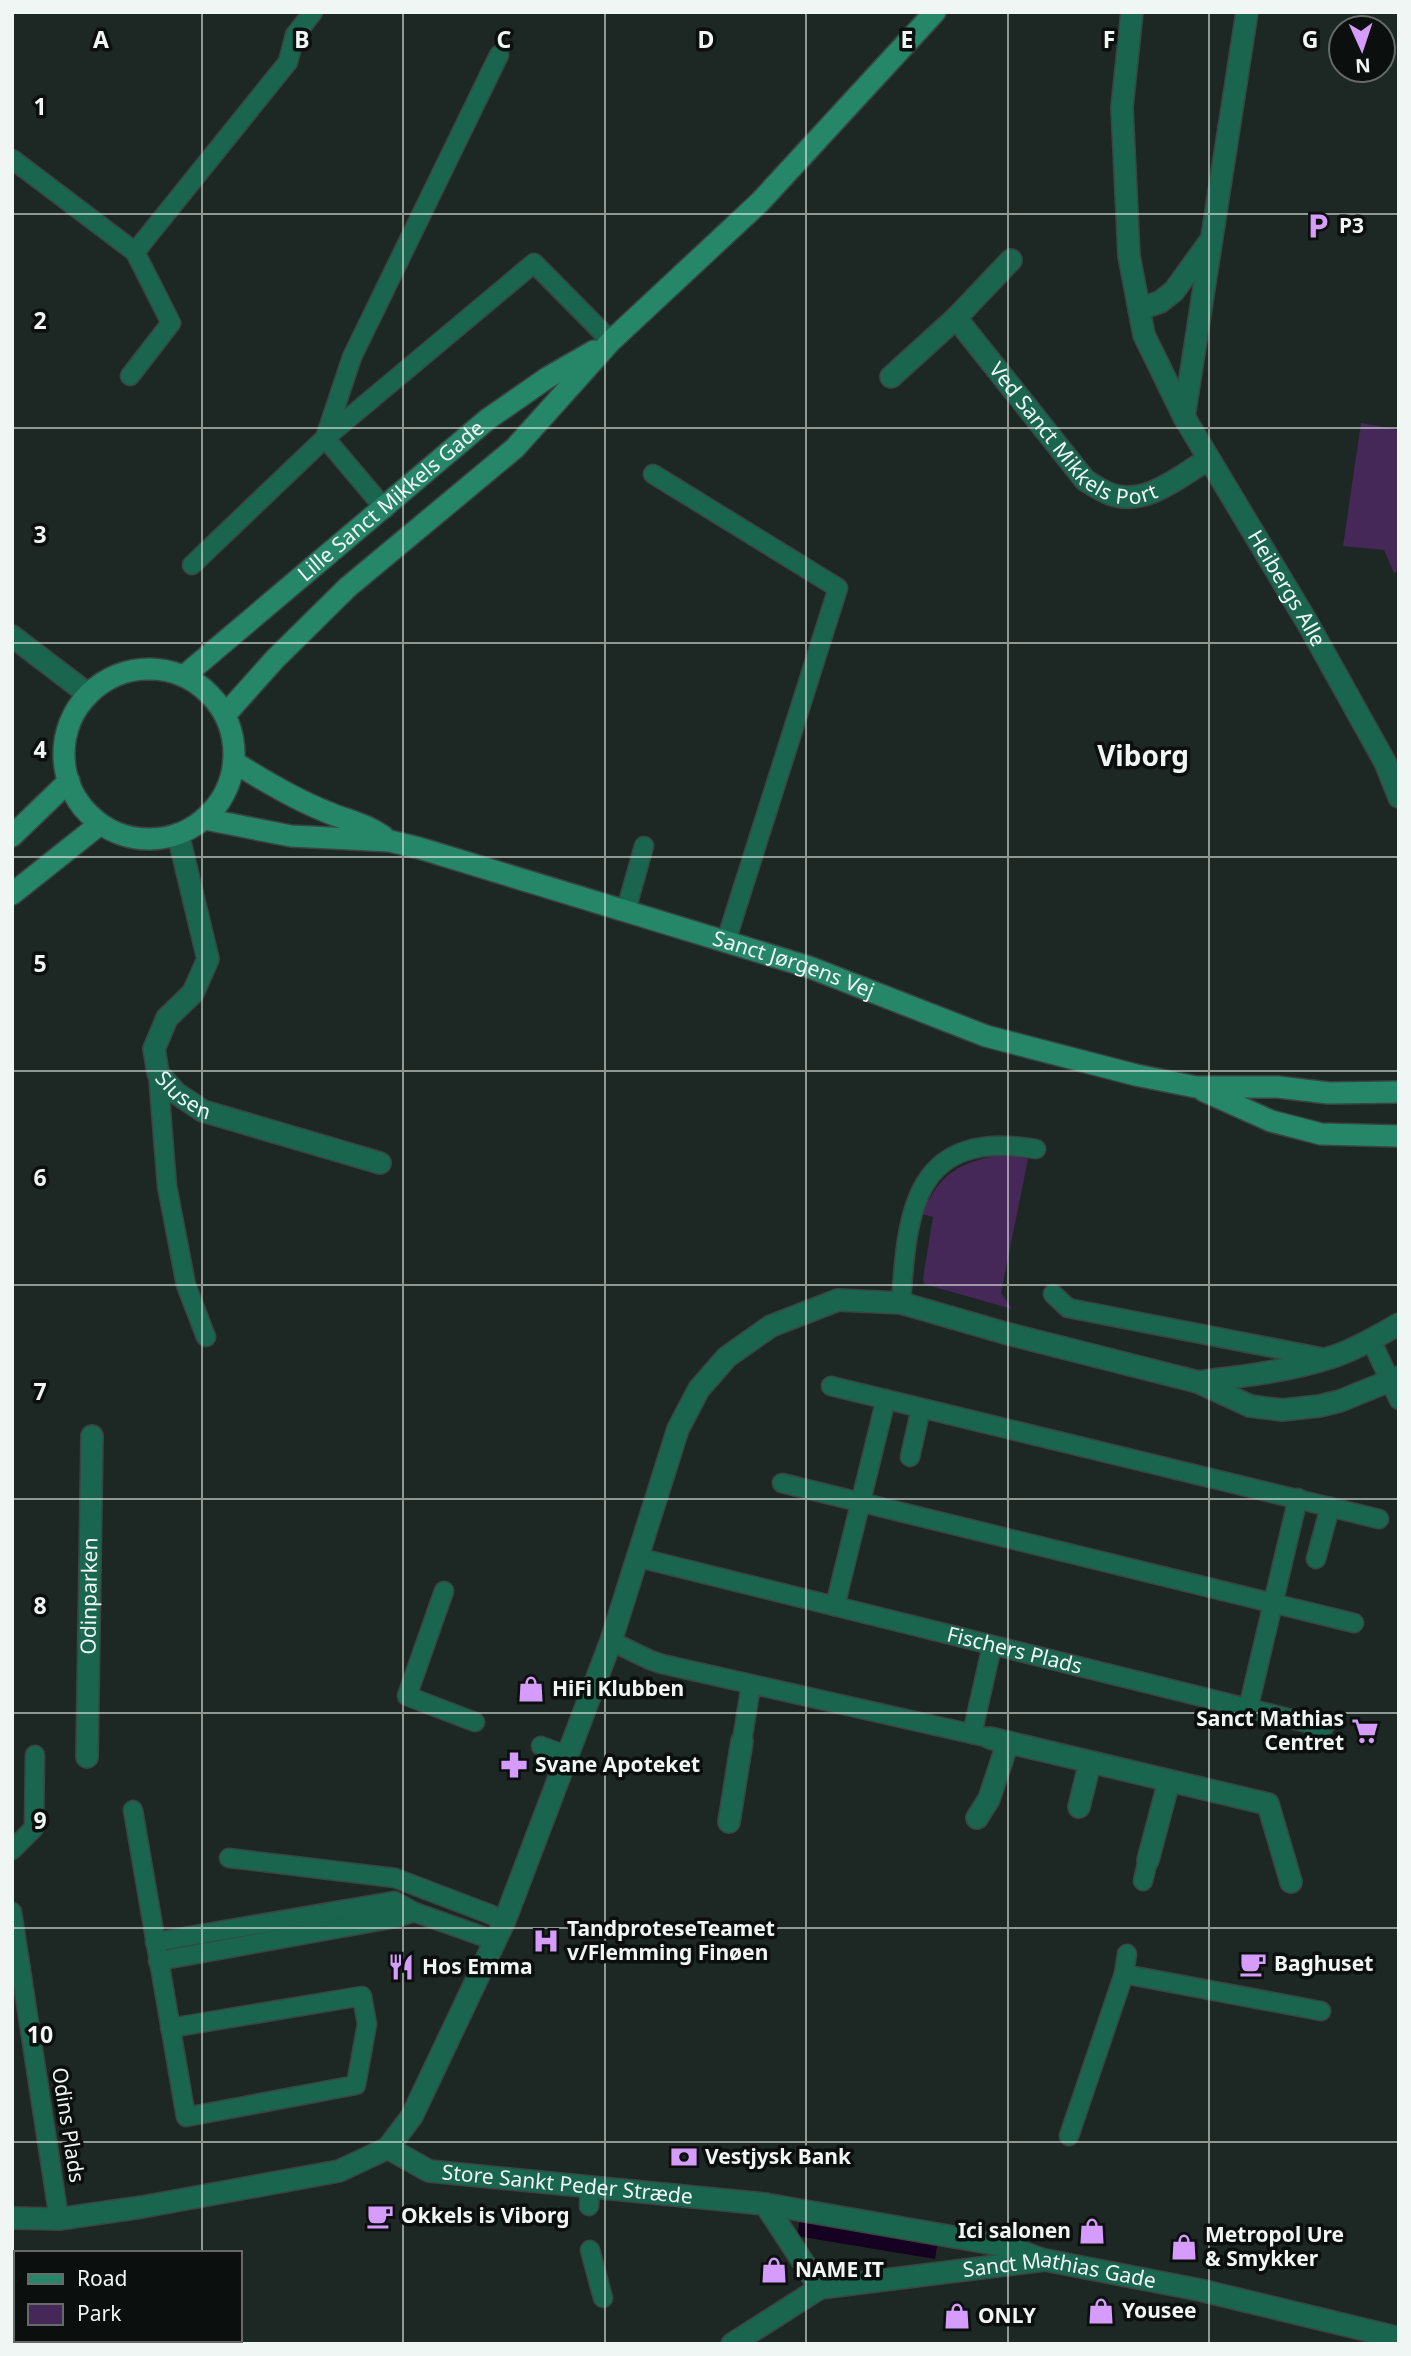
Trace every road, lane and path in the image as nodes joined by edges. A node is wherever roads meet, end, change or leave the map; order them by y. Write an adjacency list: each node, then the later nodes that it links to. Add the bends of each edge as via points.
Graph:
1 (313, 12): 8 (lane, via 295,35 288,62)
2 (934, 12): 12 (main road, Lille Sanct Mikkels Gade, via 760,202)
3 (1132, 12): 10 (street, Heibergs Alle, via 1122,107 1129,256)
4 (1247, 12): 7 (street)
5 (499, 55): 16 (lane, via 352,357)
6 (12, 159): 8 (lane)
7 (1211, 239): 10 (street, via 1174,291); 15 (street)
8 (135, 252): 13 (lane, via 171,323)
9 (1010, 260): 11 (street)
10 (1139, 309): 15 (street, Heibergs Alle, via 1144,335)
11 (956, 318): 14 (street); 17 (street, Ved Sanct Mikkels Port, via 1086,480 1111,494 1133,498 1158,490)
12 (611, 341): 16 (lane, via 534,263); 19 (main road, Lille Sanct Mikkels Gade, via 488,419); 24 (main road, Lille Sanct Mikkels Gade, via 515,448 348,587)
13 (130, 376)
14 (891, 377)
15 (1184, 417): 17 (street, Heibergs Alle)
16 (325, 438): 19 (lane); 20 (lane)
17 (1208, 460): 26 (street, Heibergs Alle)
18 (653, 474): 38 (lane, via 838,588)
19 (384, 509): 22 (main road, Lille Sanct Mikkels Gade)
20 (192, 565)
21 (12, 636): 23 (street)
22 (184, 676): 23 (main road, via 159,669 133,671 109,679); 24 (main road, via 208,692)
23 (89, 694): 28 (main road, via 67,735)
24 (225, 715): 25 (main road, via 233,738)
25 (234, 762): 30 (main road, via 219,803); 34 (main road, Sanct Jørgens Vej, via 290,795 372,828)
26 (1385, 762): 27 (street, Heibergs Alle); 29 (street, Heibergs Alle)
27 (1399, 780)
28 (69, 781): 31 (main road, via 81,805); 33 (main road)
29 (1399, 797)
30 (205, 819): 32 (main road); 34 (main road, Sanct Jørgens Vej, via 291,836)
31 (100, 824): 32 (main road, via 125,836 151,839); 36 (main road)
32 (178, 834): 39 (street, Slusen, via 208,959 194,993 167,1018 154,1049)
33 (12, 836)
34 (390, 841): 37 (main road, Sanct Jørgens Vej)
35 (644, 846): 37 (lane)
36 (12, 894)
37 (626, 910): 38 (main road, Sanct Jørgens Vej)
38 (726, 941): 40 (main road, Sanct Jørgens Vej, via 809,967 986,1036)
39 (158, 1073): 44 (street, Slusen, via 176,1093 203,1111); 48 (lane, via 167,1186 186,1285)
40 (1196, 1087): 41 (main road, Sanct Jørgens Vej); 42 (main road, Sanct Jørgens Vej, via 1271,1121 1321,1134)
41 (1399, 1092)
42 (1399, 1136)
43 (1036, 1149): 46 (lane, via 1008,1144 982,1147 947,1161 932,1173 920,1190 908,1226)
44 (380, 1163)
45 (1053, 1294): 50 (lane, via 1068,1308)
46 (901, 1303): 51 (street); 63 (street, via 838,1300 771,1326 727,1357 699,1389 678,1429)
47 (1399, 1324): 49 (street)
48 (206, 1338)
49 (1371, 1340): 50 (street); 53 (lane)
50 (1328, 1359): 51 (street)
51 (1198, 1382): 53 (street, via 1250,1406 1282,1410 1319,1406)
52 (831, 1386): 54 (lane)
53 (1396, 1386)
54 (886, 1399): 55 (lane); 60 (lane)
55 (921, 1408): 57 (lane); 59 (lane)
56 (92, 1436): 80 (street, Odinparken)
57 (910, 1457)
58 (782, 1483): 60 (lane)
59 (1298, 1498): 61 (lane); 66 (lane)
60 (860, 1503): 66 (lane); 67 (lane)
61 (1330, 1507): 62 (lane); 64 (lane)
62 (1379, 1519)
63 (636, 1556): 67 (lane, Fischers Plads); 69 (street)
64 (1316, 1559)
65 (444, 1591): 73 (lane, via 407,1696)
66 (1273, 1603): 68 (lane); 72 (lane)
67 (835, 1606): 70 (lane, Fischers Plads)
68 (1354, 1623)
69 (611, 1641): 71 (lane, via 650,1660); 79 (street)
70 (992, 1646): 72 (lane, Fischers Plads); 75 (lane)
71 (751, 1685): 75 (lane); 76 (lane)
72 (1248, 1709): 74 (lane, Fischers Plads)
73 (475, 1722)
74 (1324, 1727)
75 (990, 1738): 81 (street); 85 (street, via 989,1799)
76 (742, 1741): 86 (street)
77 (541, 1746): 79 (lane)
78 (35, 1755): 87 (lane, via 34,1828)
79 (568, 1756): 94 (street)
80 (87, 1757)
81 (1090, 1762): 82 (street); 83 (street)
82 (1169, 1781): 89 (street); 91 (street, via 1268,1804)
83 (1079, 1807)
84 (133, 1810): 96 (lane)
85 (977, 1818)
86 (729, 1822)
87 (12, 1850)
88 (229, 1858): 94 (lane, via 396,1878)
89 (1148, 1860): 90 (lane)
90 (1143, 1881)
91 (1291, 1882)
92 (395, 1910): 95 (lane, via 414,1912); 96 (lane); 98 (lane)
93 (12, 1913): 106 (lane, Odins Plads)
94 (505, 1920): 95 (street)
95 (496, 1941): 103 (street, via 412,2116)
96 (155, 1942): 98 (lane)
97 (1127, 1954): 99 (lane)
98 (158, 1961): 101 (lane)
99 (1124, 1974): 100 (lane); 102 (lane)
100 (1321, 2011)
101 (170, 2028): 101 (lane, via 186,2117 356,2085 367,2024 362,1996)
102 (1069, 2136)
103 (388, 2148): 104 (street, Store Sankt Peder Stræde, via 429,2171 590,2196); 106 (street, via 339,2171)
104 (765, 2204): 108 (street, Store Sankt Peder Stræde, via 1006,2246); 109 (street)
105 (12, 2218): 106 (street)
106 (59, 2219)
107 (590, 2250): 110 (lane)
108 (1045, 2260): 109 (street, Sanct Mathias Gade); 111 (street, Sanct Mathias Gade, via 1200,2290)
109 (820, 2288): 112 (street, Sanct Mathias Gade)
110 (603, 2298)
111 (1399, 2338)
112 (732, 2344)

